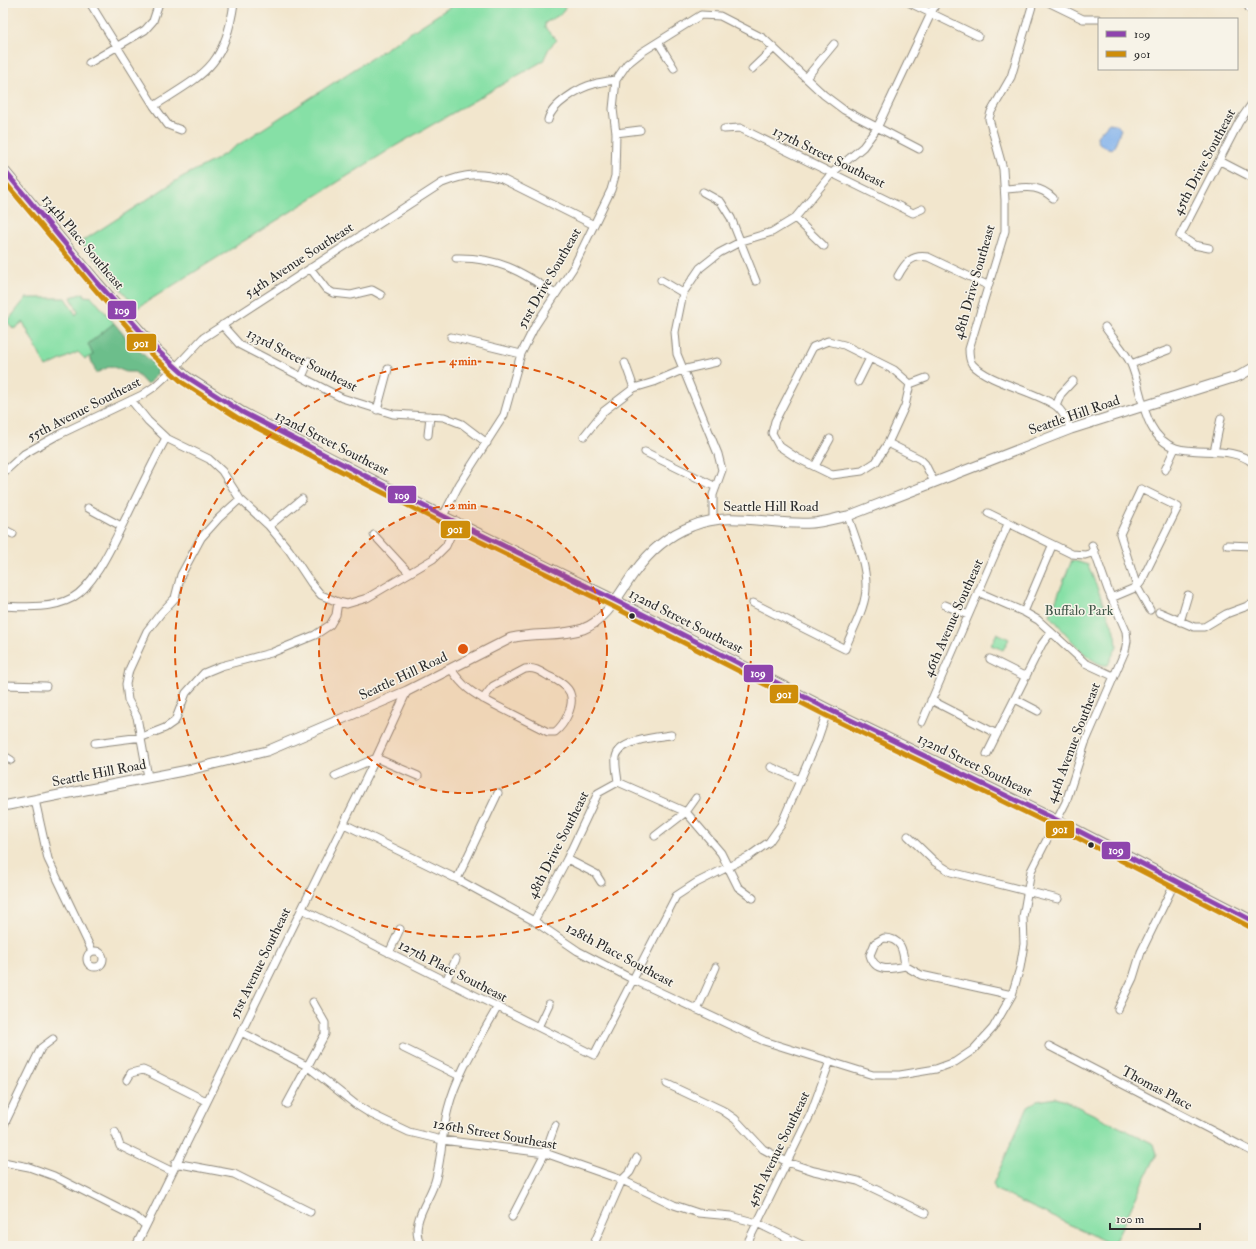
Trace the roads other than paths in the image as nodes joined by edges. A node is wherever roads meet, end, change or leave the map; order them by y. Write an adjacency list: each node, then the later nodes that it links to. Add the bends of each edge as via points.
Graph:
1 (90, 3): 13 (street)
2 (159, 3): 13 (street, via 153,21 145,30)
3 (234, 3): 21 (street, via 231,21 216,60 201,76)
4 (910, 3): 8 (street)
5 (936, 3): 8 (street)
6 (1033, 3): 33 (street, 48th Drive Southeast, via 1011,76 989,120 1003,169)
7 (1050, 3): 9 (street, via 1083,19)
8 (932, 14): 10 (street); 24 (street)
9 (1098, 19)
10 (978, 36)
11 (658, 42): 14 (street, via 693,20 709,14 724,17 755,32); 16 (street); 19 (street, via 628,64)
12 (834, 44): 18 (street)
13 (116, 46): 15 (street); 21 (street)
14 (774, 48): 17 (street); 18 (street)
15 (90, 63)
16 (674, 68)
17 (752, 69)
18 (806, 78): 24 (street, via 844,110)
19 (616, 80): 22 (street, via 592,84 567,97 549,112); 27 (street, 51st Drive Southeast, via 613,109)
20 (1253, 102): 29 (street, 45th Drive Southeast, via 1239,122)
21 (154, 106): 25 (street, via 168,125)
22 (548, 120)
23 (724, 128): 31 (street, 137th Street Southeast, via 740,128)
24 (877, 128): 28 (street); 31 (street, via 857,153)
25 (181, 130)
26 (640, 130): 27 (street)
27 (616, 133): 38 (street, 51st Drive Southeast, via 615,176)
28 (919, 149)
29 (1220, 161): 32 (street); 41 (street, 45th Drive Southeast, via 1180,236 1194,245)
30 (3, 169): 61 (main road, 134th Place Southeast, via 96,282 153,346)
31 (832, 173): 36 (street, 137th Street Southeast, via 913,213); 37 (street)
32 (1253, 178)
33 (1004, 189): 35 (street, via 1038,187); 47 (street, 48th Drive Southeast, via 1005,230)
34 (703, 192): 39 (street, via 721,202)
35 (1053, 198)
36 (922, 209)
37 (795, 218): 39 (street, via 772,232); 40 (street)
38 (594, 226): 43 (street, 54th Avenue Southeast, via 502,179 486,175 462,175 442,183); 49 (street, 51st Drive Southeast, via 573,268)
39 (742, 241): 46 (street); 48 (street, via 718,254 700,268)
40 (824, 246)
41 (1209, 248)
42 (456, 258): 49 (street, via 476,258 500,263 526,275)
43 (310, 268): 50 (street, via 326,289 333,293 351,295 372,290); 51 (street, 54th Avenue Southeast)
44 (898, 276): 47 (street, via 911,258 922,256)
45 (661, 280): 48 (street)
46 (756, 281)
47 (987, 285): 72 (street, 48th Drive Southeast, via 969,349 969,358 972,363 993,377)
48 (683, 293): 64 (street, via 675,332 677,354)
49 (555, 294): 55 (street, 51st Drive Southeast)
50 (381, 295)
51 (222, 325): 61 (street, 54th Avenue Southeast, via 203,338); 65 (street, 133rd Street Southeast, via 240,345)
52 (1105, 327): 60 (street)
53 (451, 337): 55 (street)
54 (1168, 350): 60 (street)
55 (521, 354): 82 (street, 51st Drive Southeast, via 504,415)
56 (870, 358): 68 (street); 69 (street, via 894,370); 88 (street, via 844,345 828,341 813,347 772,433 779,446)
57 (309, 361): 65 (street)
58 (625, 362): 70 (street)
59 (717, 362): 64 (street)
60 (1131, 364): 73 (street)
61 (176, 367): 71 (street, 55th Avenue Southeast, via 154,387); 97 (main road, 132nd Street Southeast, via 242,412)
62 (1253, 368): 73 (main road, Seattle Hill Road, via 1239,376)
63 (388, 369): 74 (street)
64 (682, 370): 70 (street); 92 (street, via 718,454 722,470)
65 (302, 377): 74 (street, 133rd Street Southeast, via 342,398)
66 (926, 378): 69 (street)
67 (1073, 381): 72 (street, via 1061,394)
68 (858, 382)
69 (910, 384): 83 (street, via 905,406)
70 (634, 388): 79 (street, via 604,411)
71 (131, 400): 80 (street); 90 (street, 55th Avenue Southeast, via 24,454)
72 (1056, 406): 77 (street, via 1065,415)
73 (1144, 406): 77 (main road, Seattle Hill Road); 84 (street, via 1155,433)
74 (376, 410): 75 (street, 133rd Street Southeast, via 393,414)
75 (430, 416): 78 (street); 82 (street, 133rd Street Southeast, via 444,417 462,424)
76 (1221, 418): 86 (street)
77 (1071, 429): 91 (main road, Seattle Hill Road)
78 (428, 435)
79 (584, 436)
80 (166, 438): 94 (street, via 209,459 222,471); 102 (street)
81 (830, 439): 88 (street)
82 (487, 443): 97 (street, 51st Drive Southeast, via 459,485)
83 (888, 443): 88 (street, via 876,462 862,471 832,475); 91 (street, via 920,459)
84 (1175, 448): 86 (street); 89 (street)
85 (645, 452): 92 (street)
86 (1214, 452): 87 (street, via 1244,458)
87 (1253, 463)
88 (815, 466)
89 (1165, 470)
90 (3, 473)
91 (934, 482): 98 (main road, Seattle Hill Road)
92 (716, 487): 99 (street, via 713,495)
93 (302, 499): 103 (street)
94 (240, 500): 103 (street); 144 (street, via 201,538 181,575 175,598 147,631 133,657 126,684 128,700)
95 (88, 508): 102 (street)
96 (988, 513): 101 (street)
97 (443, 516): 100 (main road, 132nd Street Southeast)
98 (848, 516): 99 (main road, Seattle Hill Road, via 812,523 745,518); 119 (street, via 864,566 866,586 862,606 845,649)
99 (713, 520): 117 (main road, Seattle Hill Road, via 686,529 661,544 647,556)
100 (457, 521): 112 (street, via 446,546 433,559); 117 (main road, 132nd Street Southeast)
101 (1008, 524): 109 (street); 114 (street, 46th Avenue Southeast)
102 (121, 526): 122 (street, via 100,567 72,598 32,608)
103 (270, 526): 118 (street, via 311,584 321,595)
104 (3, 529): 105 (street)
105 (13, 534)
106 (374, 535): 112 (street)
107 (1092, 545): 111 (street, 44th Avenue Southeast)
108 (1227, 545): 110 (street)
109 (1052, 546): 111 (street, via 1072,554 1085,555); 124 (street)
110 (1253, 546)
111 (1095, 552): 116 (street, 44th Avenue Southeast)
112 (408, 573): 118 (street, via 367,598 347,604)
113 (1137, 587): 113 (street, via 1120,534 1141,489 1178,507); 116 (street); 123 (street)
114 (978, 592): 124 (street); 126 (street, 46th Avenue Southeast)
115 (1188, 595): 127 (street)
116 (1111, 598): 131 (street, 44th Avenue Southeast, via 1126,631 1127,641)
117 (615, 600): 130 (main road, Seattle Hill Road, via 595,622 584,628 564,633 511,638); 139 (main road, 132nd Street Southeast)
118 (338, 602): 144 (street, via 336,615 330,625 315,634 271,653 204,673 186,693 175,721)
119 (753, 603)
120 (1253, 604): 127 (street, via 1226,614 1204,627 1194,627)
121 (945, 605): 126 (street)
122 (3, 606)
123 (1150, 610)
124 (1024, 612): 128 (street)
125 (1159, 612): 127 (street)
126 (968, 615): 138 (street, 46th Avenue Southeast)
127 (1180, 622)
128 (1051, 632): 131 (street, via 1085,663); 132 (street, via 1042,644)
129 (990, 659): 132 (street)
130 (451, 669): 135 (main road, Seattle Hill Road); 136 (street, via 468,691)
131 (1113, 676): 161 (street, 44th Avenue Southeast, via 1085,743 1066,802)
132 (1026, 677): 137 (street)
133 (3, 685): 134 (street)
134 (46, 686)
135 (407, 691): 148 (street, 51st Avenue Southeast); 153 (main road, Seattle Hill Road, via 267,751)
136 (483, 699): 136 (street, via 493,686 525,669 536,669 556,680 570,694 566,721 555,732 548,732)
137 (1015, 699): 140 (street); 142 (street)
138 (931, 700): 141 (street, 46th Avenue Southeast); 142 (street)
139 (828, 709): 154 (street); 161 (main road, 132nd Street Southeast)
140 (1038, 710)
141 (922, 722)
142 (998, 734): 146 (street)
143 (671, 735): 155 (street, via 628,743 620,749 616,755)
144 (142, 737): 145 (street); 153 (street)
145 (96, 743)
146 (987, 754)
147 (3, 755): 149 (street)
148 (376, 758): 151 (street); 152 (street); 162 (street, 51st Avenue Southeast)
149 (11, 760)
150 (771, 767): 154 (street)
151 (335, 776)
152 (418, 776)
153 (148, 777): 158 (main road, Seattle Hill Road)
154 (800, 780): 166 (street, via 781,825 769,842)
155 (618, 782): 160 (street); 165 (street, 48th Drive Southeast, via 598,793)
156 (498, 793): 167 (street)
157 (696, 798): 160 (street)
158 (35, 800): 159 (main road, Seattle Hill Road); 177 (street, via 48,860)
159 (3, 806)
160 (686, 812): 163 (street); 166 (street, via 721,853)
161 (1056, 820): 169 (main road, 132nd Street Southeast); 170 (street, 44th Avenue Southeast, via 1031,871)
162 (344, 824): 167 (street, 128th Place Southeast); 173 (street, 51st Avenue Southeast)
163 (655, 836)
164 (908, 836): 170 (street, via 951,872)
165 (567, 859): 168 (street, via 596,874); 174 (street, 48th Drive Southeast)
166 (728, 867): 171 (street, via 738,887); 182 (street, via 676,896)
167 (456, 879): 174 (street, 128th Place Southeast)
168 (600, 882)
169 (1175, 882): 175 (main road, 132nd Street Southeast); 189 (street, via 1141,952 1133,978)
170 (1027, 891): 172 (street); 184 (street, 44th Avenue Southeast, via 1023,917 1024,944)
171 (753, 898)
172 (1058, 899)
173 (302, 909): 178 (street, 127th Place Southeast); 191 (street, 51st Avenue Southeast)
174 (534, 921): 182 (street, 128th Place Southeast, via 578,951)
175 (1253, 921)
176 (400, 929): 178 (street)
177 (92, 951)
178 (389, 952): 183 (street, 127th Place Southeast)
179 (456, 959): 183 (street)
180 (905, 966): 180 (street, via 903,950 895,939 884,938 875,944 870,955 876,965 884,969); 184 (street, via 921,975)
181 (716, 967): 188 (street)
182 (632, 979): 188 (street, 128th Place Southeast); 190 (street, 127th Place Southeast, via 594,1055)
183 (446, 981): 187 (street, 127th Place Southeast)
184 (1012, 996): 197 (street, 44th Avenue Southeast, via 993,1028 973,1050 955,1062 936,1069 900,1075)
185 (313, 1002): 196 (street, via 325,1023 325,1034)
186 (549, 1004): 190 (street)
187 (497, 1008): 190 (street, 127th Place Southeast); 198 (street)
188 (697, 1010): 195 (street, 128th Place Southeast, via 764,1042)
189 (1118, 1010)
190 (538, 1027)
191 (241, 1032): 196 (street, 126th Street Southeast); 201 (street, 51st Avenue Southeast)
192 (54, 1039): 204 (street, via 40,1048)
193 (1049, 1046): 207 (street, Thomas Place)
194 (403, 1048): 198 (street)
195 (830, 1061): 197 (street, 128th Place Southeast); 211 (street, 45th Avenue Southeast, via 811,1113)
196 (307, 1066): 202 (street); 206 (street, 126th Street Southeast, via 371,1114 409,1132)
197 (873, 1075)
198 (460, 1076): 206 (street, via 448,1108)
199 (127, 1080): 201 (street, via 131,1073 142,1070)
200 (667, 1084): 211 (street, via 735,1119 763,1149)
201 (206, 1101): 212 (street, 51st Avenue Southeast)
202 (287, 1104)
203 (555, 1125): 208 (street)
204 (3, 1126)
205 (115, 1132): 213 (street, via 120,1146)
206 (442, 1140): 208 (street, 126th Street Southeast); 221 (street, via 436,1179 420,1215 417,1235)
207 (1253, 1152)
208 (545, 1154): 214 (street, 126th Street Southeast); 217 (street)
209 (637, 1158): 214 (street, via 630,1172)
210 (3, 1162): 219 (street, via 29,1167 54,1176)
211 (787, 1162): 216 (street, via 858,1181); 218 (street, 45th Avenue Southeast)
212 (176, 1163): 213 (street, 51st Avenue Southeast); 215 (street, via 234,1174)
213 (172, 1171): 219 (street, 51st Avenue Southeast)
214 (622, 1180): 218 (street, 126th Street Southeast, via 674,1205 698,1213 731,1216); 222 (street)
215 (310, 1212)
216 (925, 1213)
217 (512, 1217)
218 (757, 1223): 223 (street, 45th Avenue Southeast); 224 (street, 126th Street Southeast)
219 (146, 1225): 220 (street, 51st Avenue Southeast)
220 (136, 1246)
221 (420, 1246)
222 (593, 1246)
223 (746, 1246)
224 (804, 1246)

